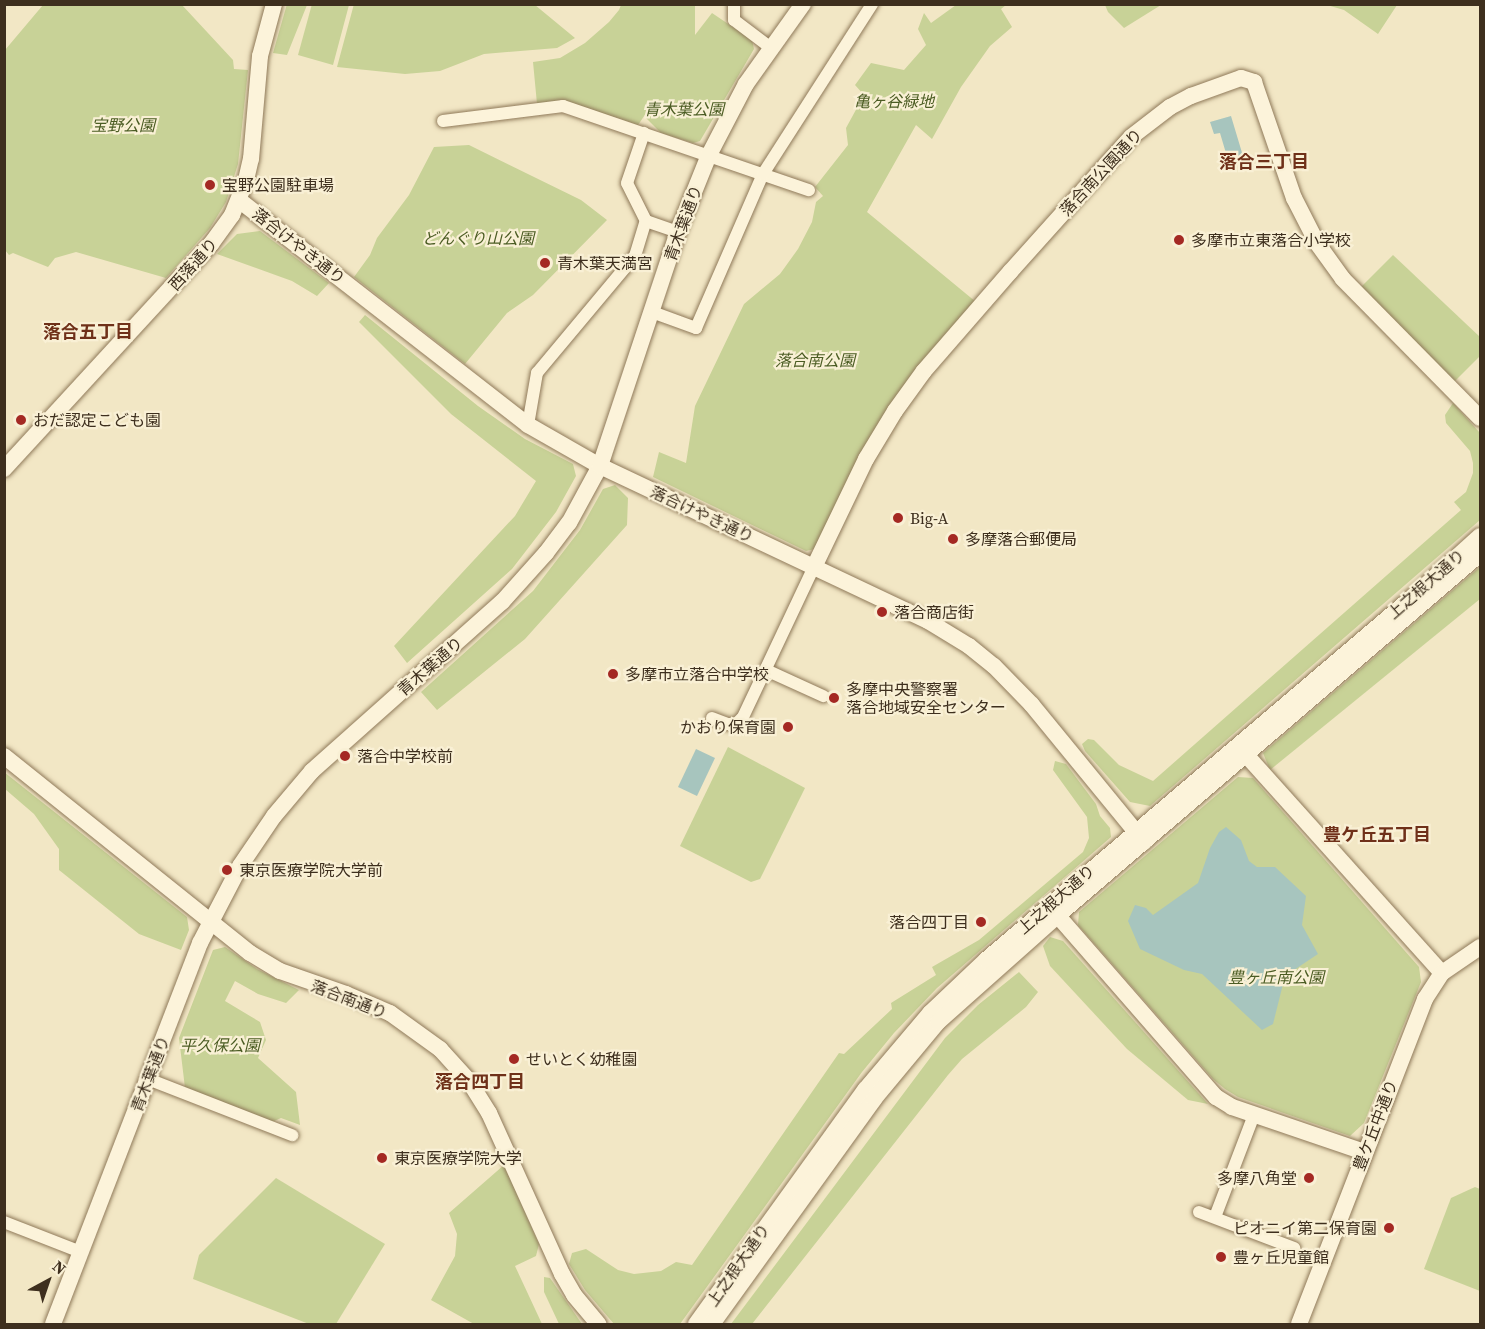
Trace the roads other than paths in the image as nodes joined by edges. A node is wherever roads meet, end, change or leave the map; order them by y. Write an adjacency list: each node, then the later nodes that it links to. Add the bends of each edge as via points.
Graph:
1 (274, 4): 11 (street, 西落通り, via 260,56 251,159)
2 (734, 4): 5 (street, via 734,20)
3 (803, 4): 5 (street, 青木葉通り)
4 (872, 4): 9 (street)
5 (771, 48): 8 (street, 青木葉通り)
6 (443, 121): 7 (street, via 563,106)
7 (644, 133): 8 (street); 12 (street, via 627,183)
8 (709, 154): 9 (street); 13 (street, 青木葉通り)
9 (763, 174): 10 (street); 14 (street, via 696,328)
10 (809, 190)
11 (239, 200): 16 (street, 落合けやき通り); 18 (street, 西落通り, via 211,244)
12 (646, 220): 13 (street); 16 (street, via 635,256 537,373)
13 (678, 232): 14 (street, 青木葉通り)
14 (652, 312): 17 (street, 青木葉通り)
15 (1480, 418): 21 (street, 落合南公園通り, via 1343,279 1317,243 1294,198 1254,82 1241,78 1191,96 1142,128 1034,245 924,371 895,411 866,459)
16 (528, 425): 17 (street, 落合けやき通り)
17 (600, 466): 21 (street, 落合けやき通り); 29 (street, 青木葉通り, via 569,523 523,580 329,754 295,791 257,840)
18 (4, 469)
19 (1480, 536): 25 (street, 上之根大通り)
20 (1480, 554): 25 (street, 上之根大通り)
21 (814, 567): 22 (street); 27 (street, 落合けやき通り, via 944,630 994,666 1032,705)
22 (766, 670): 23 (street); 24 (street, via 736,724)
23 (824, 696)
24 (712, 718)
25 (1242, 750): 27 (street, 上之根大通り); 31 (street)
26 (4, 756): 29 (street, 落合南通り)
27 (1139, 837): 28 (street, 上之根大通り)
28 (1053, 911): 33 (street, via 1203,1084 1232,1107); 43 (street, 上之根大通り, via 967,978 897,1051); 44 (street, 上之根大通り, via 915,1048)
29 (210, 921): 32 (street, 青木葉通り); 42 (street, 落合南通り, via 280,971 390,1013 440,1049 469,1081 489,1113 562,1274)
30 (1480, 947): 31 (street, 豊ケ丘中通り)
31 (1442, 973): 35 (street, 豊ケ丘中通り, via 1420,1010)
32 (148, 1079): 34 (street); 40 (street, 青木葉通り)
33 (1254, 1115): 35 (street); 37 (street)
34 (292, 1135)
35 (1364, 1152): 45 (street, 豊ケ丘中通り)
36 (1198, 1212): 37 (street)
37 (1215, 1217): 39 (street)
38 (4, 1222): 40 (street)
39 (1294, 1248)
40 (81, 1252): 41 (street, 青木葉通り)
41 (53, 1324)
42 (598, 1324)
43 (696, 1324)
44 (712, 1324)
45 (1299, 1324)

